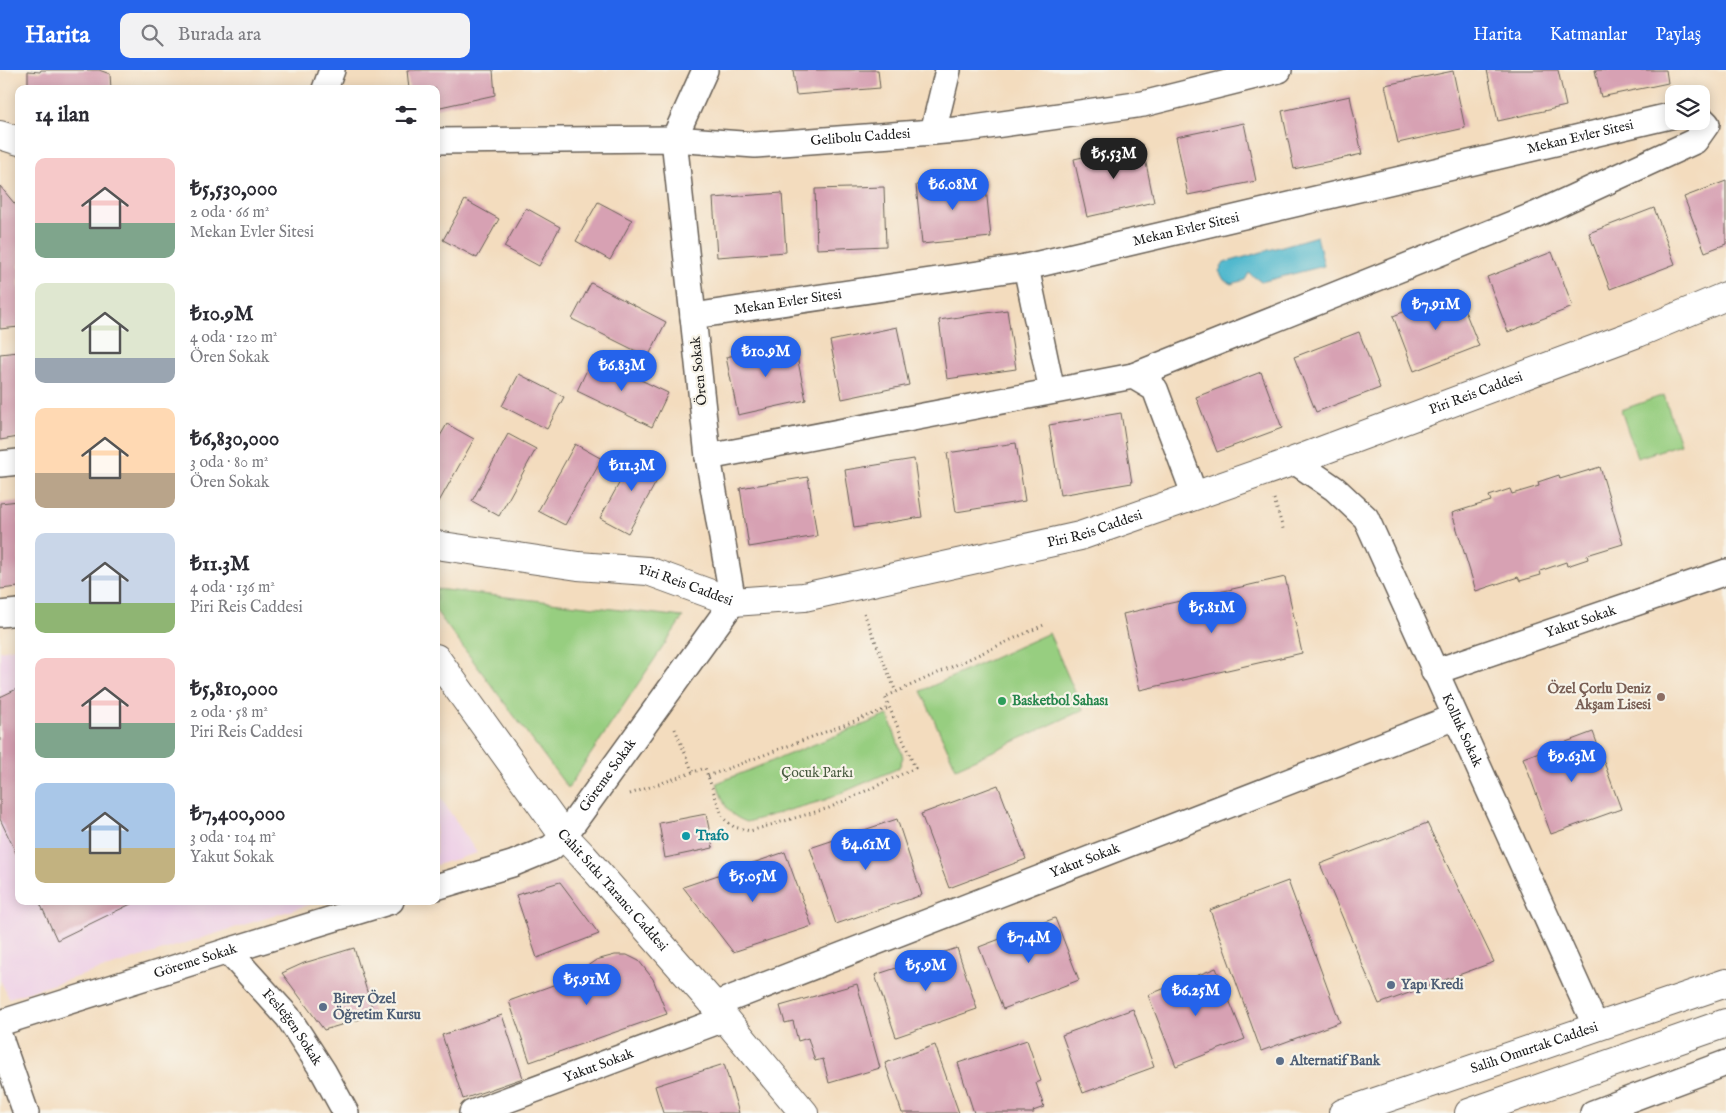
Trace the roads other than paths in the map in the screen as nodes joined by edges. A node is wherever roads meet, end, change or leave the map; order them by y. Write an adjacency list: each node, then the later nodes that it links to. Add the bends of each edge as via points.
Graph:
1 (332, 70): 5 (street)
2 (705, 70): 10 (street)
3 (948, 70): 8 (street)
4 (1279, 70): 8 (street, Gelibolu Caddesi, via 1143,104)
5 (326, 85)
6 (1665, 117): 13 (street, Mekan Evler Sitesi)
7 (1703, 130): 16 (street, via 1695,142 1537,214)
8 (933, 132): 10 (street, Gelibolu Caddesi, via 755,144)
9 (0, 135): 11 (street)
10 (674, 139): 12 (street, Gelibolu Caddesi); 15 (street, Ören Sokak)
11 (15, 140)
12 (440, 141)
13 (1026, 267): 15 (street, Mekan Evler Sitesi); 17 (street)
14 (1726, 296): 20 (street, Piri Reis Caddesi)
15 (693, 316): 18 (street, Ören Sokak)
16 (1133, 376): 17 (street); 22 (street, via 1155,389)
17 (1052, 391): 18 (street)
18 (708, 457): 25 (street, Ören Sokak)
19 (15, 462): 21 (street)
20 (1294, 462): 22 (street, Piri Reis Caddesi); 29 (street, Kolluk Sokak, via 1335,489 1366,518)
21 (0, 464)
22 (1195, 496): 25 (street, Piri Reis Caddesi, via 1080,536 804,598)
23 (440, 546): 25 (street, Piri Reis Caddesi, via 578,566 648,571)
24 (1726, 572): 29 (street, Yakut Sokak)
25 (733, 602): 31 (street, Göreme Sokak)
26 (15, 612): 27 (street)
27 (0, 614)
28 (440, 664): 31 (street, Cahit Sıtkı Tarancı Caddesi)
29 (1434, 672): 30 (street, Kolluk Sokak)
30 (1455, 717): 36 (street, Yakut Sokak); 39 (street, Kolluk Sokak)
31 (564, 836): 32 (street, Göreme Sokak, via 551,848 512,864); 36 (street, Cahit Sıtkı Tarancı Caddesi)
32 (440, 887)
33 (378, 905): 34 (street, Göreme Sokak)
34 (228, 951): 37 (street, Göreme Sokak); 43 (street, Fesleğen Sokak, via 288,1017 323,1070)
35 (1726, 983): 39 (street, Salih Omurtak Caddesi)
36 (719, 1012): 44 (street, Yakut Sokak); 45 (street, Cahit Sıtkı Tarancı Caddesi)
37 (0, 1023)
38 (1726, 1023): 47 (street)
39 (1596, 1027): 46 (street, Salih Omurtak Caddesi)
40 (0, 1038): 42 (street)
41 (1726, 1063): 48 (street)
42 (26, 1113)
43 (346, 1113)
44 (472, 1113)
45 (804, 1113)
46 (1344, 1113)
47 (1469, 1113)
48 (1593, 1113)

